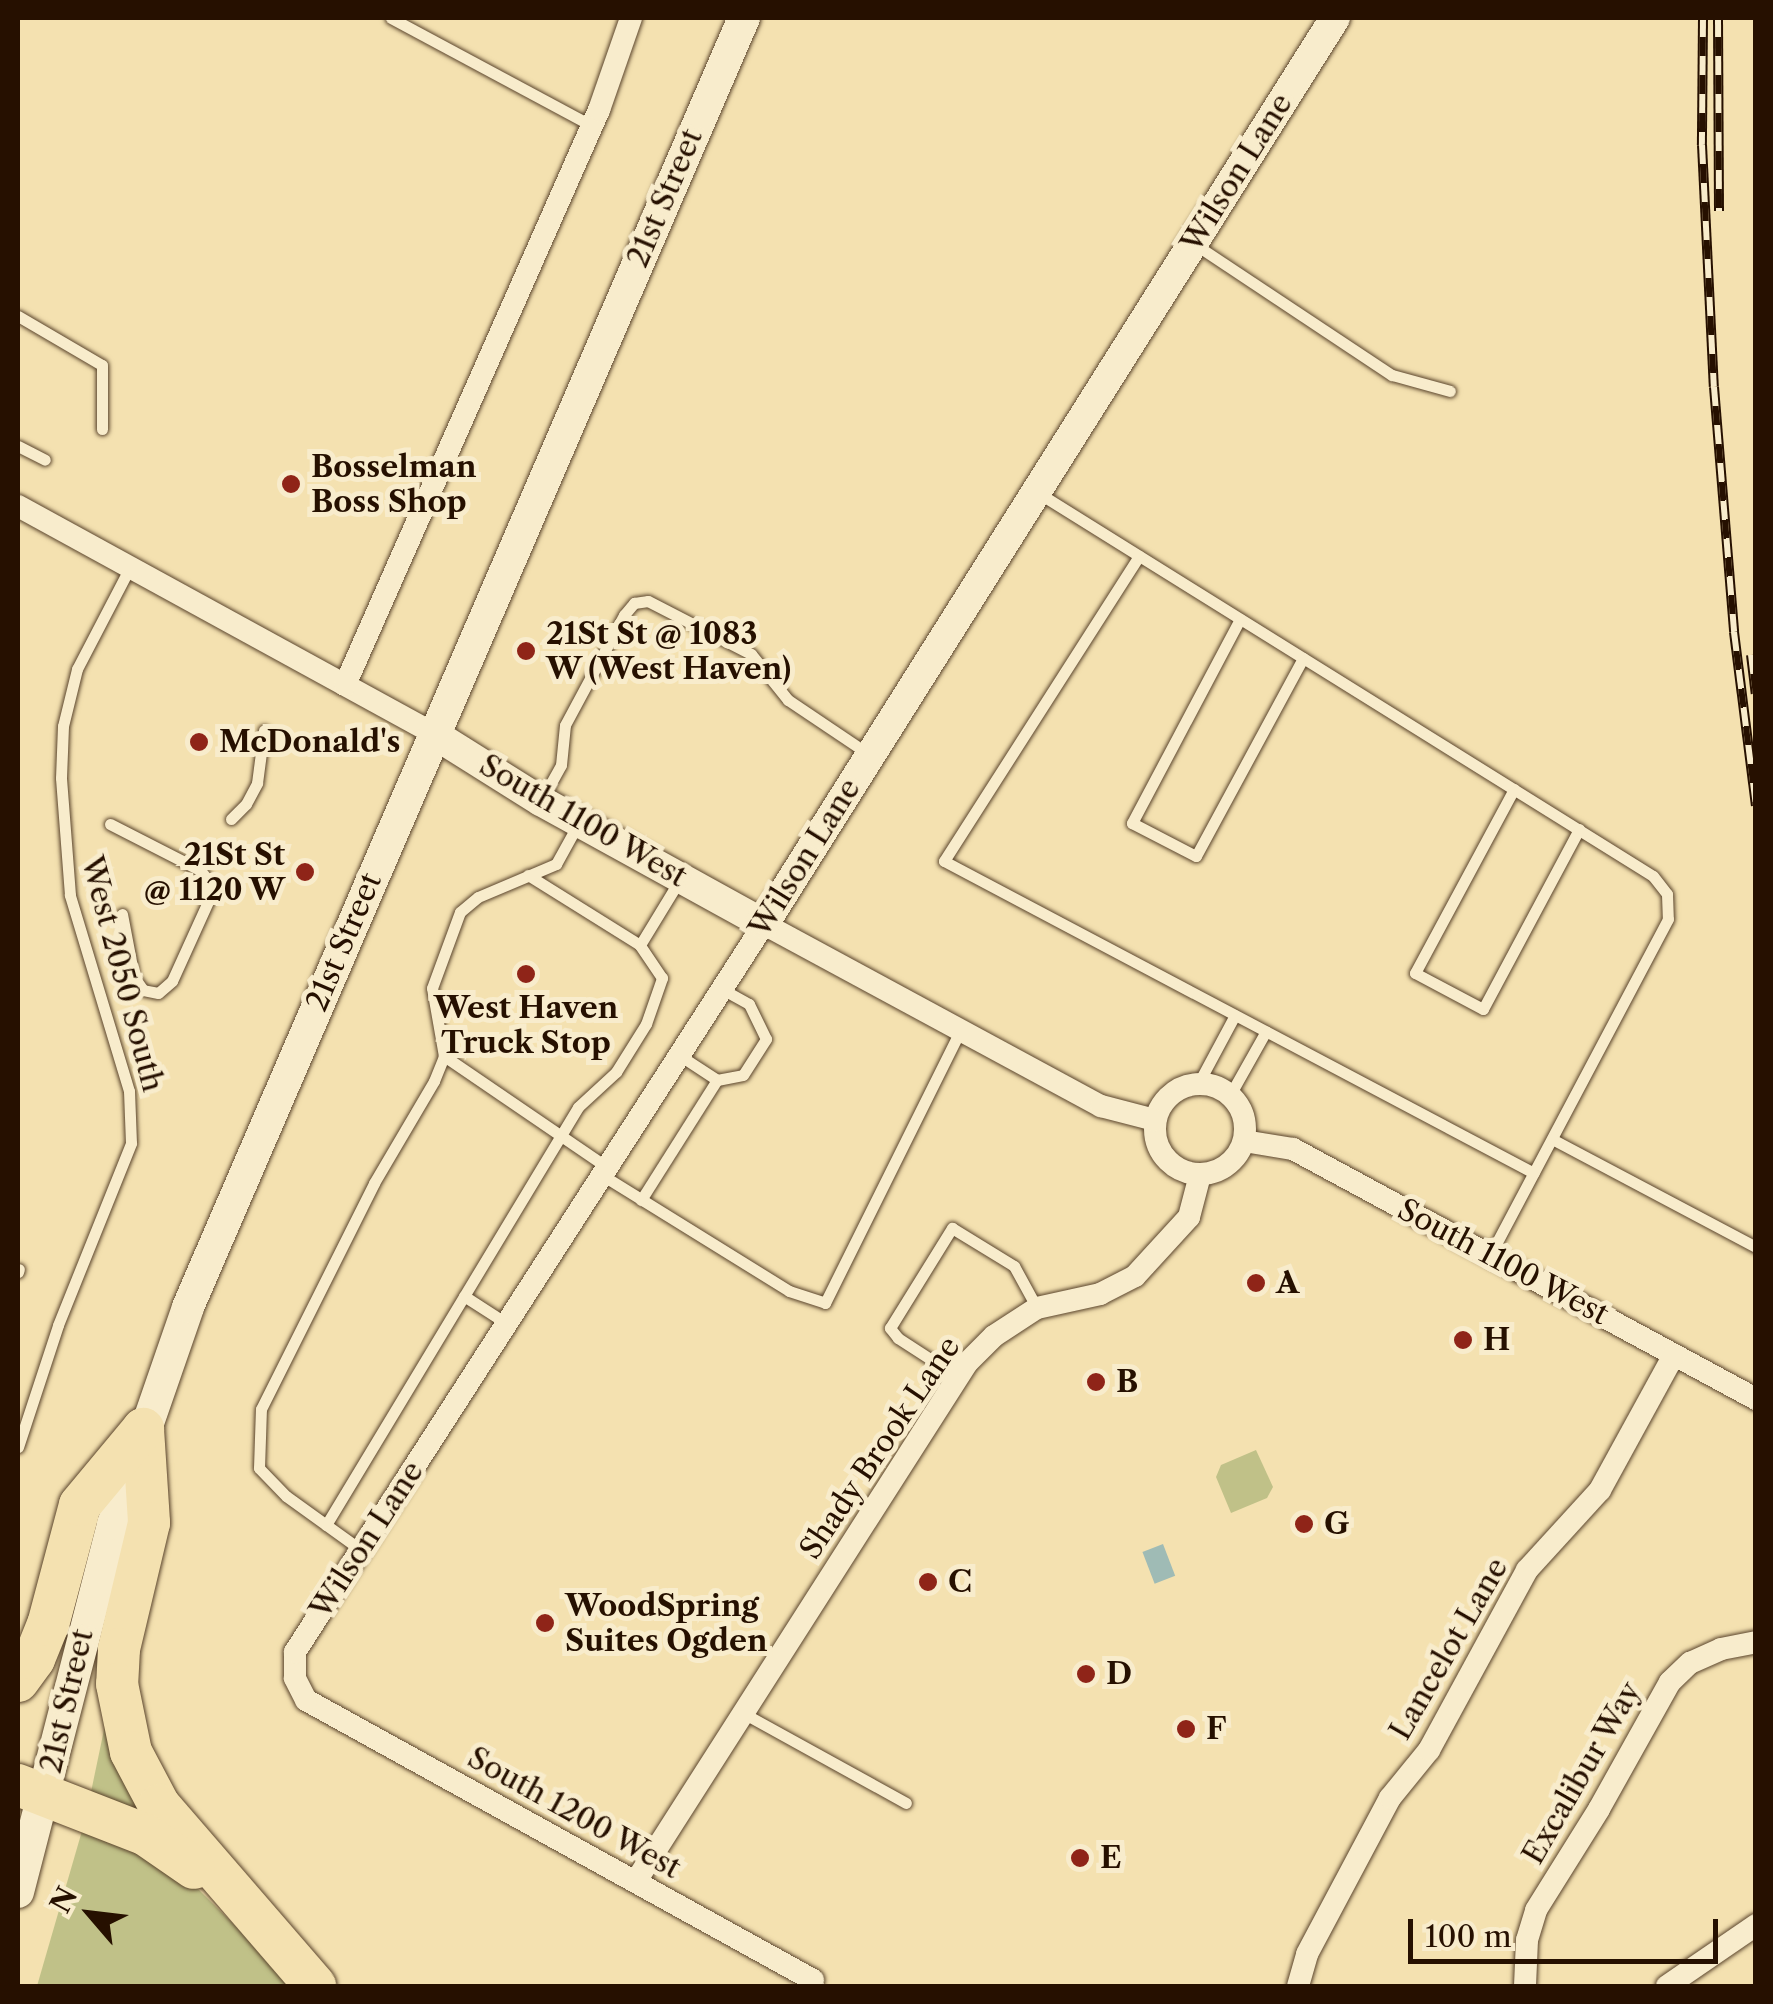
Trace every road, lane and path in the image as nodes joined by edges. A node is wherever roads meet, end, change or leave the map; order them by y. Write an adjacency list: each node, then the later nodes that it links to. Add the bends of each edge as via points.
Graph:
1 (391, 18): 5 (lane)
2 (631, 18): 5 (street)
3 (744, 18): 20 (main road, 21st Street)
4 (1335, 18): 6 (street, Wilson Lane)
5 (592, 126): 18 (street)
6 (1193, 243): 8 (lane, via 1375,365); 12 (street, Wilson Lane)
7 (18, 316): 9 (lane, via 102,365)
8 (1450, 391)
9 (102, 429)
10 (18, 446): 11 (lane)
11 (44, 460)
12 (1036, 492): 14 (lane); 21 (street, Wilson Lane)
13 (18, 506): 15 (street, South 1100 West)
14 (1139, 556): 16 (lane); 34 (lane, via 944,861)
15 (130, 567): 18 (street, South 1100 West); 59 (lane, West 2050 South, via 77,669 60,778 70,895 118,1051 132,1128 119,1180 58,1325)
16 (1240, 619): 17 (lane); 17 (lane, via 1132,822 1196,856)
17 (1303, 658): 22 (lane)
18 (345, 685): 20 (street, South 1100 West)
19 (264, 730): 24 (lane, via 257,783)
20 (434, 734): 23 (street, South 1100 West); 58 (main road, 21st Street, via 227,1212)
21 (870, 756): 23 (lane, via 788,700 750,654 648,601 634,603 624,615 564,726 561,765); 31 (street, Wilson Lane)
22 (1514, 789): 27 (lane); 27 (lane, via 1415,974 1483,1009)
23 (541, 801): 25 (street, South 1100 West)
24 (232, 819)
25 (579, 822): 28 (lane, via 556,864); 29 (street, South 1100 West)
26 (110, 824): 30 (lane, via 200,870 211,884 172,981 158,993 143,990 134,976)
27 (1579, 830): 44 (lane, via 1653,876 1666,894 1668,918)
28 (528, 875): 32 (lane); 38 (lane, via 460,912 432,988)
29 (681, 877): 31 (street, South 1100 West); 32 (lane)
30 (122, 914)
31 (764, 924): 33 (street, Wilson Lane); 35 (street, South 1100 West)
32 (640, 945): 43 (lane, via 662,978 646,1024 616,1072 578,1107)
33 (722, 989): 37 (street, Wilson Lane); 39 (lane, via 749,1004 766,1039 742,1075)
34 (1235, 1015): 36 (lane); 40 (lane)
35 (960, 1031): 42 (street, South 1100 West, via 1102,1106); 49 (lane, via 826,1302 790,1291)
36 (1266, 1031): 41 (lane); 47 (lane)
37 (679, 1055): 39 (lane); 46 (street, Wilson Lane)
38 (444, 1056): 43 (lane); 60 (lane, via 261,1409 259,1468)
39 (717, 1080): 49 (lane)
40 (1198, 1084): 41 (street); 42 (street, via 1166,1098)
41 (1230, 1095): 45 (street, via 1244,1117)
42 (1156, 1120): 48 (street, via 1155,1136 1169,1163)
43 (560, 1137): 46 (lane); 52 (lane)
44 (1552, 1139): 47 (lane); 50 (lane)
45 (1244, 1141): 48 (street, via 1231,1163); 51 (street, South 1100 West, via 1293,1149)
46 (604, 1171): 49 (lane); 54 (street, Wilson Lane)
47 (1534, 1173): 51 (lane)
48 (1200, 1175): 53 (street, Shady Brook Lane, via 1189,1217 1135,1276 1100,1294)
49 (642, 1200)
50 (1756, 1247)
51 (1490, 1256): 55 (street, South 1100 West)
52 (464, 1296): 54 (lane); 60 (lane)
53 (1037, 1308): 56 (street, Shady Brook Lane, via 994,1336); 56 (lane, via 1014,1266 952,1228 890,1328)
54 (506, 1323): 61 (street, Wilson Lane)
55 (1674, 1355): 57 (street, South 1100 West); 74 (street, Lancelot Lane, via 1600,1490 1528,1570 1429,1750 1390,1798 1307,1954)
56 (958, 1377): 65 (street, Shady Brook Lane)
57 (1756, 1399)
58 (143, 1428): 63 (highway, via 80,1506 48,1624); 66 (main road, 21st Street); 70 (highway, via 149,1523 119,1649 122,1720 159,1805)
59 (18, 1447)
60 (326, 1525): 61 (lane)
61 (360, 1550): 64 (street, Wilson Lane, via 295,1652 295,1678)
62 (1756, 1642): 75 (street, Excalibur Way, via 1690,1663 1670,1682 1536,1910 1526,1940)
63 (18, 1682)
64 (306, 1700): 68 (street, South 1200 West)
65 (743, 1713): 67 (lane); 68 (street, Shady Brook Lane)
66 (31, 1789): 69 (main road, 21st Street); 70 (highway, via 146,1834)
67 (906, 1803)
68 (636, 1881): 72 (street, South 1200 West)
69 (18, 1892)
70 (249, 1912): 73 (highway)
71 (1756, 1925): 76 (street)
72 (813, 1980)
73 (315, 1986)
74 (1298, 1986)
75 (1525, 1986)
76 (1667, 1986)

